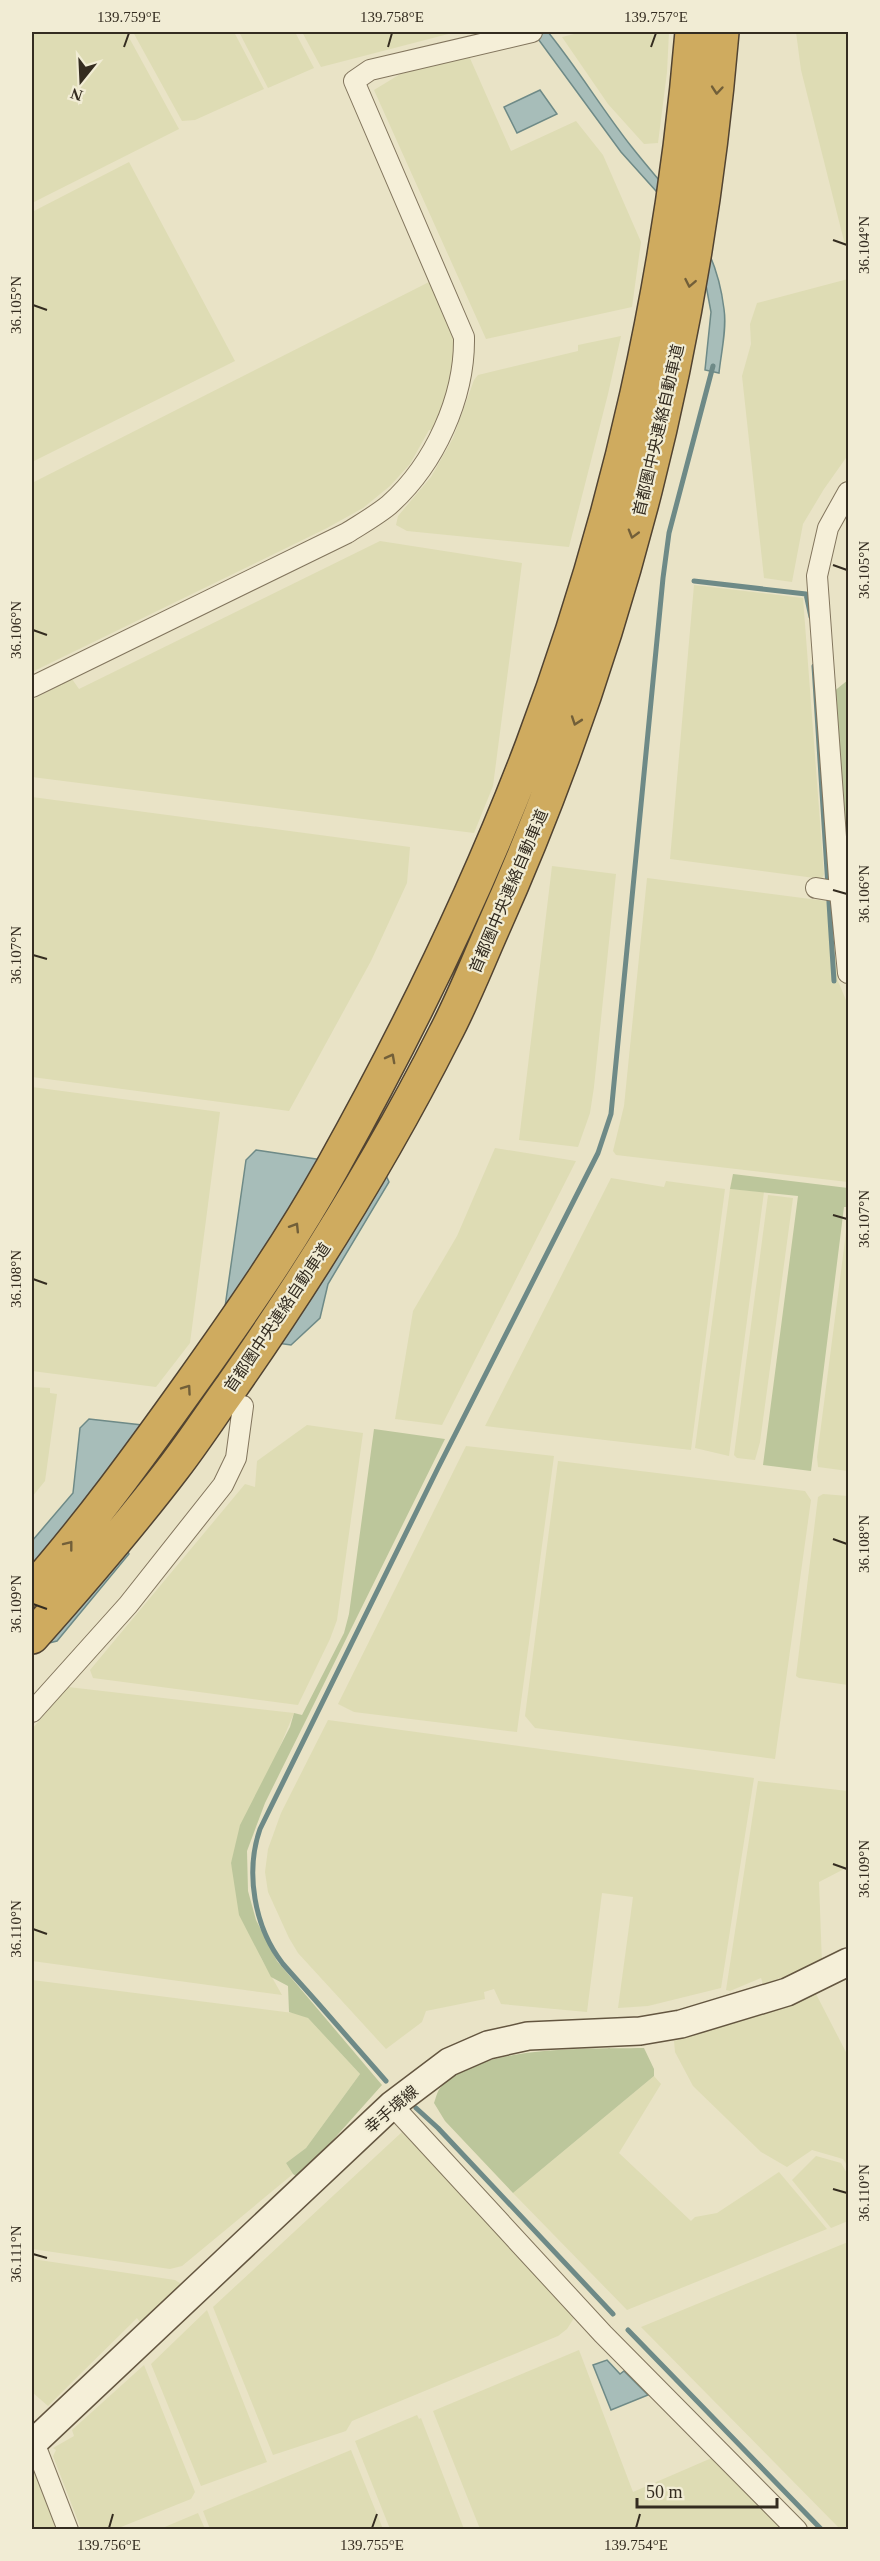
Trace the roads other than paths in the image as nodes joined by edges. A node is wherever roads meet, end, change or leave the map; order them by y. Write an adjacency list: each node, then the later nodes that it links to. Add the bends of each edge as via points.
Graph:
1 (529, 32): 5 (street, via 370,70 354,81 464,337 464,363 450,413 435,448 416,474 389,504 347,533)
2 (692, 32): 10 (highway, 首都圏中央連絡自動車道, one-way to 2, via 147,1445 245,1307 312,1200 412,1019 479,873 531,747 574,623 610,500 664,260)
3 (722, 32): 11 (highway, 首都圏中央連絡自動車道, one-way to 11, via 717,100 693,268 644,496 605,634 567,748 512,887 446,1033 360,1190 275,1324 176,1465)
4 (849, 492): 7 (street, via 828,528 817,576)
5 (32, 687)
6 (816, 888): 7 (street)
7 (839, 892): 8 (street)
8 (849, 974)
9 (243, 1406): 12 (street, via 236,1458 223,1485 128,1605)
10 (32, 1590)
11 (32, 1637)
12 (32, 1712)
13 (849, 1962): 14 (main road, 幸手境線, via 787,1992 681,2024 640,2031 528,2036 488,2045 449,2062)
14 (392, 2105): 15 (main road, 幸手境線); 17 (street, via 603,2334)
15 (32, 2441): 16 (street)
16 (68, 2529)
17 (797, 2529)

